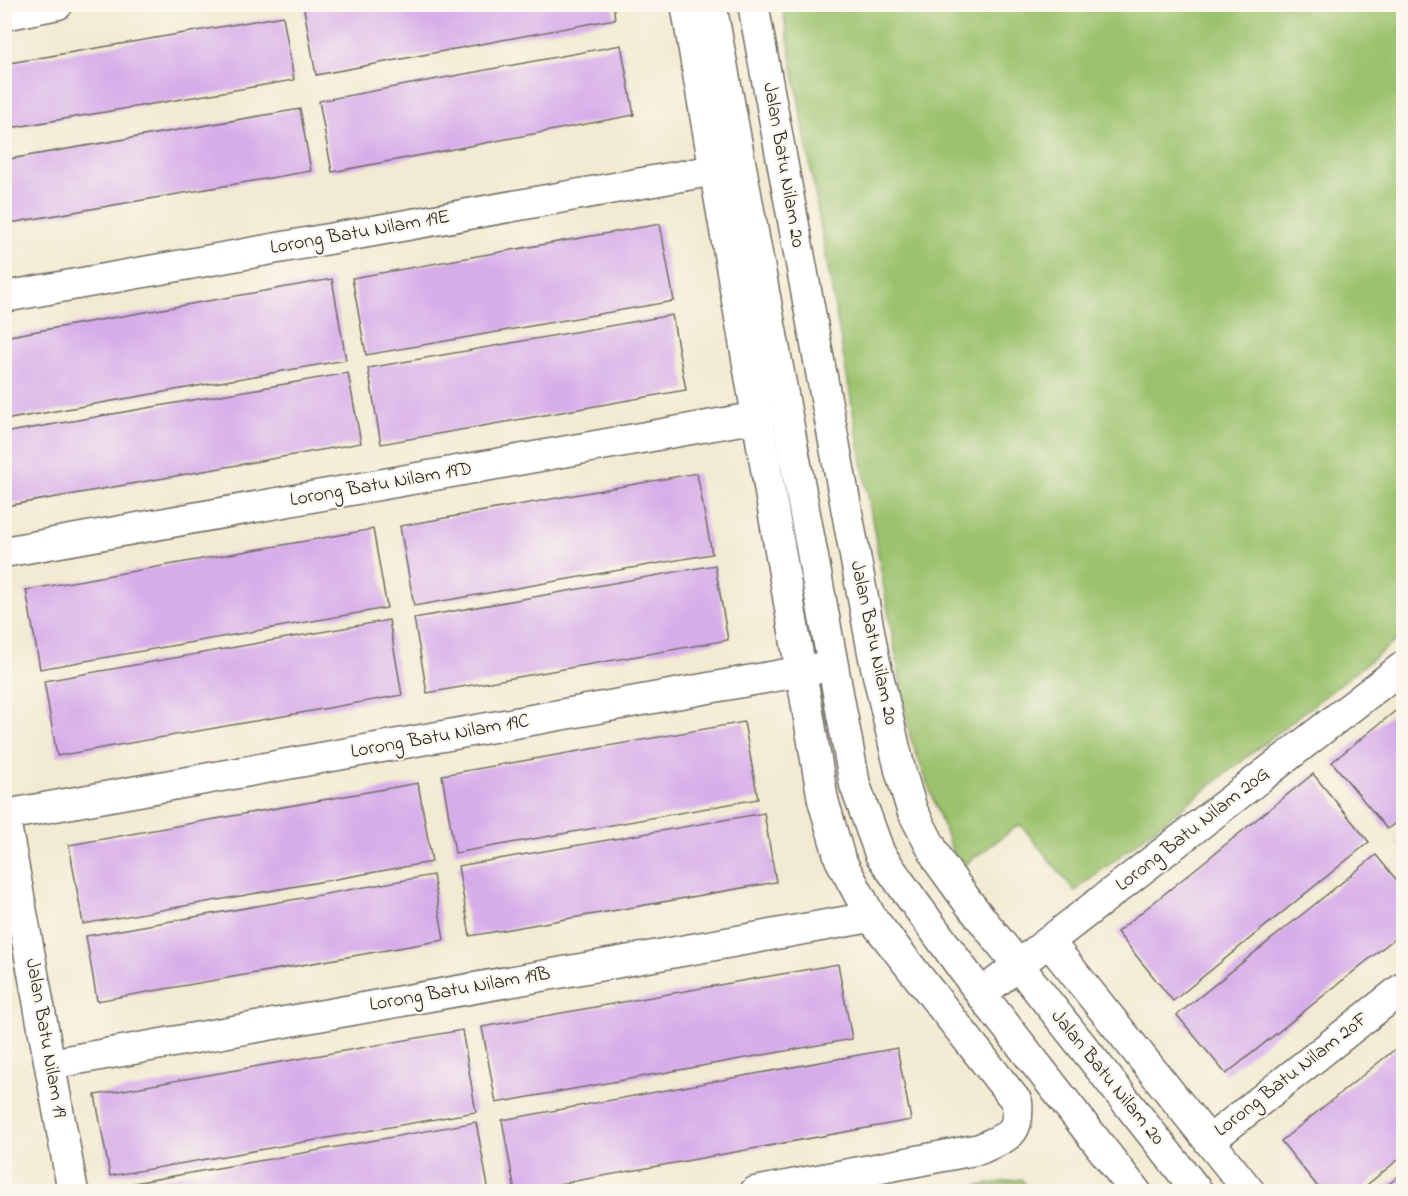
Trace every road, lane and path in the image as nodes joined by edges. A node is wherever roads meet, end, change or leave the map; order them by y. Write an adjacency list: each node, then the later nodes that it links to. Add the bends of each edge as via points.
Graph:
1 (58, 4): 5 (street)
2 (686, 4): 6 (street)
3 (711, 4): 11 (street)
4 (753, 4): 10 (street, Jalan Batu Nilam 20)
5 (4, 15)
6 (715, 170): 7 (street, Lorong Batu Nilam 19E); 8 (street)
7 (4, 297)
8 (758, 417): 9 (street, Lorong Batu Nilam 19D); 13 (street)
9 (4, 552)
10 (874, 658): 11 (street, Lorong Batu Nilam 19C); 17 (street, Jalan Batu Nilam 20, via 912,810 939,862)
11 (833, 666): 13 (street, Lorong Batu Nilam 19C); 19 (street, via 855,785 880,854)
12 (1404, 666): 16 (street, Lorong Batu Nilam 20G)
13 (801, 672): 14 (street, Lorong Batu Nilam 19C); 15 (street, via 823,800 840,859)
14 (5, 814): 20 (street, Jalan Batu Nilam 19)
15 (871, 917): 20 (street, Lorong Batu Nilam 19B); 23 (street, via 1017,1102 1019,1120 1012,1133 980,1149)
16 (1049, 942): 17 (street, Lorong Batu Nilam 20G); 21 (street)
17 (1018, 966): 19 (street, Lorong Batu Nilam 20G); 25 (street, Jalan Batu Nilam 20)
18 (1404, 987): 21 (street, Lorong Batu Nilam 20F)
19 (981, 993): 24 (street)
20 (50, 1064): 22 (street, Jalan Batu Nilam 19)
21 (1209, 1141): 26 (street)
22 (72, 1191)
23 (755, 1191)
24 (1136, 1191)
25 (1198, 1191)
26 (1250, 1191)

